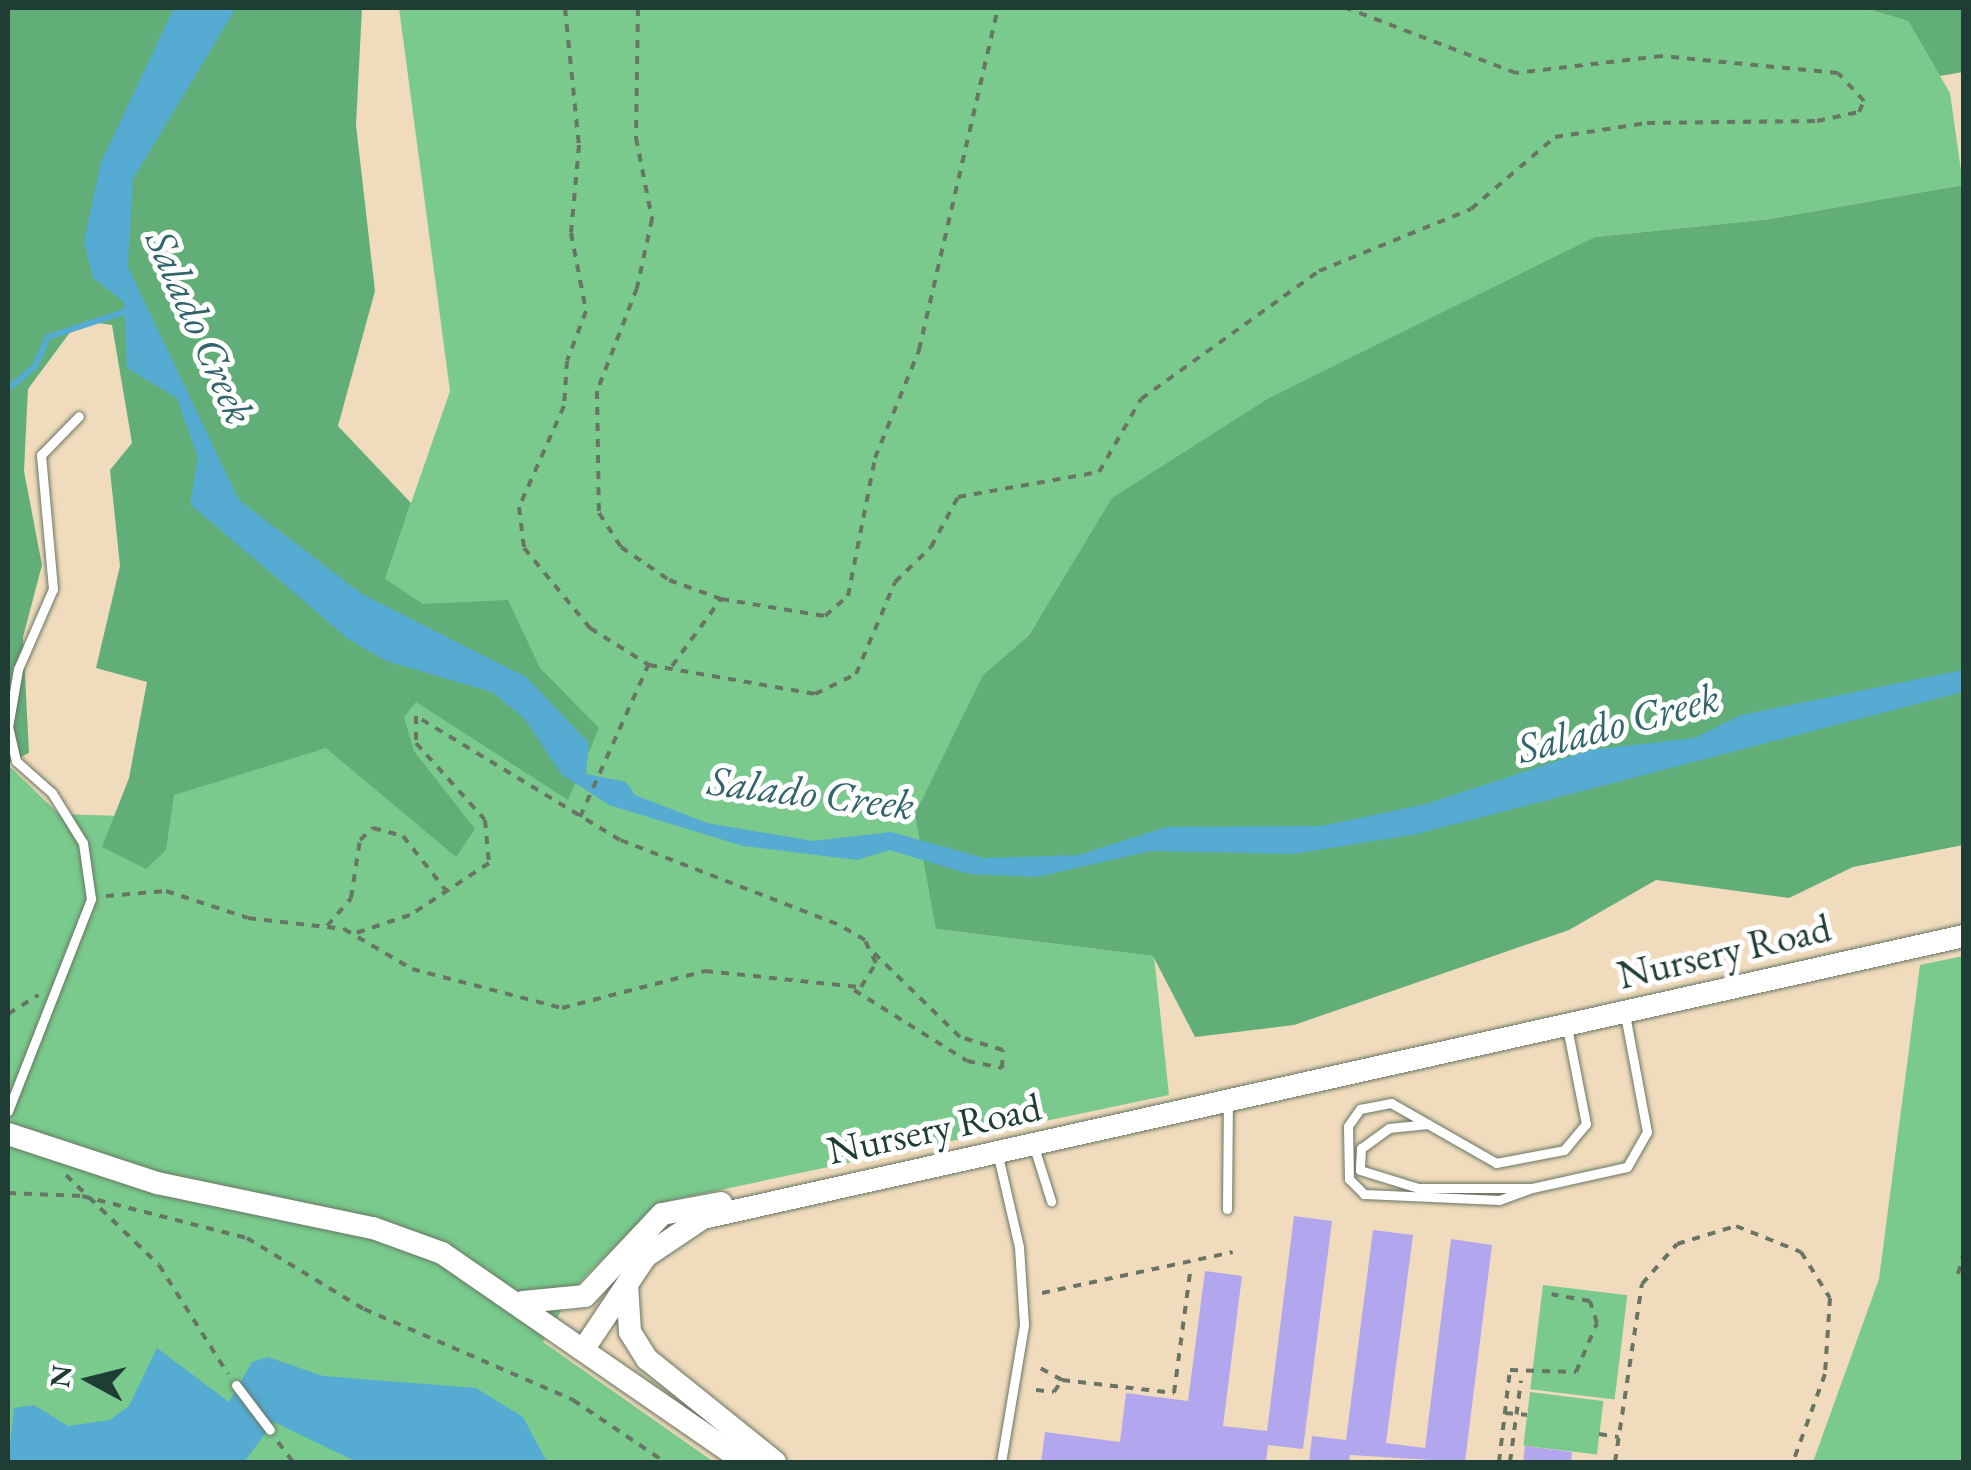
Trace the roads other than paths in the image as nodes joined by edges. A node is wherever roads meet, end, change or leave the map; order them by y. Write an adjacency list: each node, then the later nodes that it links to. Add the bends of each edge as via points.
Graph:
1 (79, 416): 6 (lane, via 41,455 53,589 18,670 8,727 16,761 52,794 83,843 91,899)
2 (1964, 936): 3 (street, Nursery Road)
3 (1624, 1011): 4 (street, Nursery Road); 11 (lane, via 1647,1132 1642,1154 1616,1170)
4 (1566, 1024): 5 (street, Nursery Road); 7 (lane, via 1586,1124 1577,1144 1506,1165)
5 (1228, 1100): 9 (street, Nursery Road); 14 (lane)
6 (8, 1111)
7 (1431, 1124): 11 (lane, via 1390,1128 1360,1148 1360,1170 1418,1188); 11 (lane, via 1400,1104 1354,1112 1353,1185 1414,1200 1499,1200)
8 (8, 1134): 16 (street, via 157,1184 413,1241)
9 (1033, 1144): 10 (street, Nursery Road); 12 (lane)
10 (996, 1152): 13 (street, Nursery Road); 22 (lane, via 1024,1288 1017,1403)
11 (1532, 1188)
12 (1051, 1201)
13 (747, 1205): 15 (street, Nursery Road, via 668,1235); 16 (street, via 677,1206 593,1291)
14 (1227, 1209)
15 (627, 1285): 17 (street, Nursery Road); 21 (street, via 630,1332 646,1359)
16 (523, 1302): 17 (street)
17 (585, 1347): 20 (street)
18 (236, 1385): 19 (lane)
19 (270, 1430)
20 (745, 1462)
21 (775, 1462)
22 (1001, 1462)

